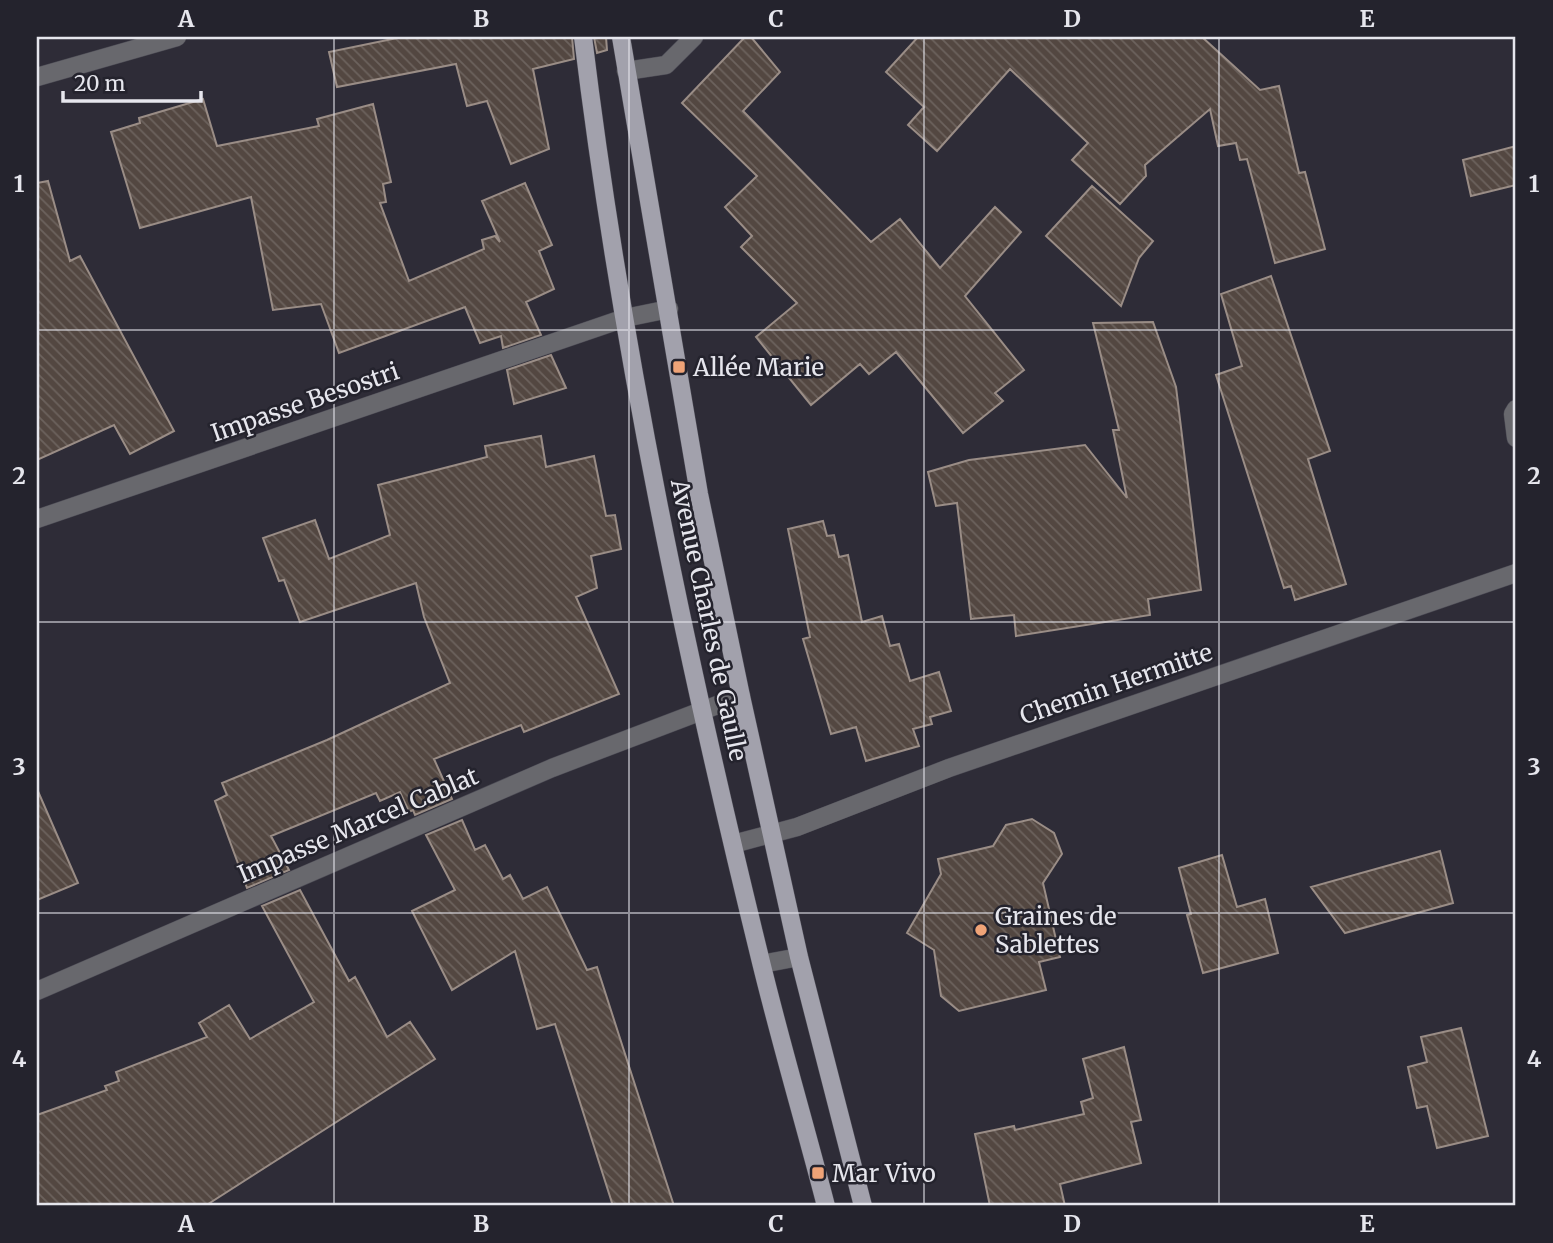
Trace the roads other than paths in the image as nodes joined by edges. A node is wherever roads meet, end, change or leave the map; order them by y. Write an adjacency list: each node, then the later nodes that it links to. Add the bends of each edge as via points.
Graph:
1 (177, 37): 6 (street)
2 (583, 37): 8 (main road, Avenue Charles de Gaulle)
3 (621, 37): 5 (main road, Avenue Charles de Gaulle)
4 (694, 37): 5 (street, via 666,65)
5 (626, 71): 7 (main road, Avenue Charles de Gaulle)
6 (37, 77)
7 (669, 309): 8 (street, Impasse Besostri); 13 (main road, Avenue Charles de Gaulle, via 699,494)
8 (625, 318): 11 (street, Impasse Besostri); 14 (main road, Avenue Charles de Gaulle, via 659,511)
9 (1516, 409): 10 (street)
10 (1516, 438)
11 (37, 519)
12 (1516, 573): 15 (street, Chemin Hermitte)
13 (741, 696): 14 (street, Impasse Marcel Cablat); 15 (main road, Avenue Charles de Gaulle)
14 (702, 712): 16 (main road, Avenue Charles de Gaulle); 19 (street, Impasse Marcel Cablat, via 552,768)
15 (770, 833): 16 (street, Chemin Hermitte); 17 (main road, Avenue Charles de Gaulle)
16 (733, 844): 18 (main road, Avenue Charles de Gaulle)
17 (799, 957): 18 (street); 21 (main road, Avenue Charles de Gaulle)
18 (762, 964): 20 (main road, Avenue Charles de Gaulle)
19 (37, 991)
20 (826, 1206)
21 (863, 1206)

